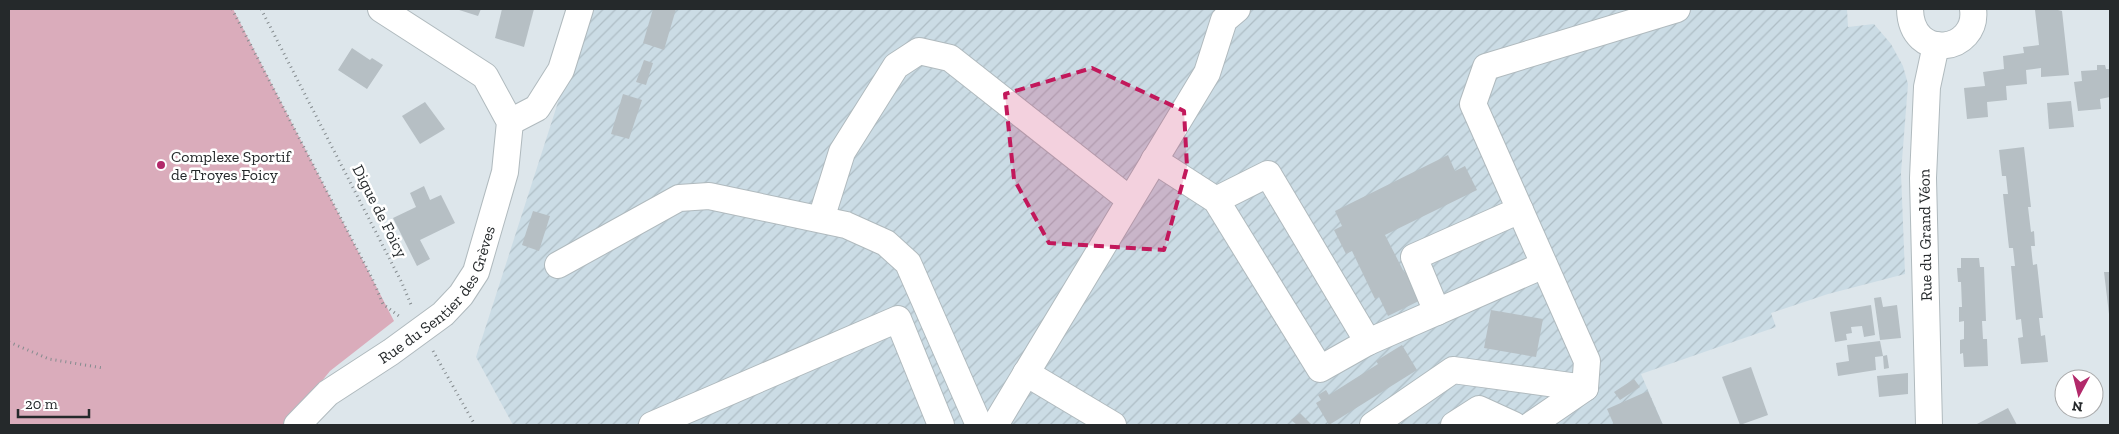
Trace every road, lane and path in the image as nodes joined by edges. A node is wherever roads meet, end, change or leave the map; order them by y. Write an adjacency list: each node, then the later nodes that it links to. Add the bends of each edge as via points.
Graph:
1 (232, 9): 19 (path, via 383,304)
2 (261, 9): 19 (path, Digue de Foicy, via 402,283)
3 (381, 9): 10 (street, via 485,76)
4 (580, 9): 10 (street, via 561,70 537,108)
5 (1237, 9): 11 (street, via 1224,20 1207,73)
6 (1676, 9): 14 (street, via 1486,67 1473,104)
7 (1910, 9): 9 (street, via 1913,28 1927,42)
8 (1976, 10): 9 (street, via 1970,30 1963,38 1946,46)
9 (1936, 45): 36 (street, Rue du Grand Véon, via 1927,87 1923,178)
10 (510, 122): 19 (street, Rue du Sentier des Grèves, via 505,172 476,272 443,314)
11 (1154, 160): 12 (street); 13 (street)
12 (1130, 200): 15 (street, via 950,58 919,51 896,66 842,152); 23 (street)
13 (1216, 200): 21 (street, via 1268,174); 21 (street, via 1320,370)
14 (1520, 210): 17 (street); 18 (street, via 1414,257)
15 (821, 220): 16 (street, via 708,196 679,198); 29 (street, via 846,225 886,243 908,263)
16 (558, 265)
17 (1544, 265): 18 (street); 24 (street, via 1586,361)
18 (1437, 312): 21 (street)
19 (420, 330): 25 (street, Rue du Sentier des Grèves, via 328,393); 26 (path, Digue de Foicy)
20 (9, 342): 22 (path, via 49,359)
21 (1368, 342)
22 (103, 368)
23 (1026, 373): 30 (street); 31 (street)
24 (1585, 388): 32 (street, via 1453,370); 35 (street)
25 (297, 425)
26 (475, 425)
27 (652, 425): 28 (street, via 898,319)
28 (940, 425)
29 (979, 425)
30 (995, 425)
31 (1113, 425)
32 (1373, 425)
33 (1454, 425): 34 (street, via 1479,409)
34 (1514, 425)
35 (1531, 425)
36 (1929, 425)

